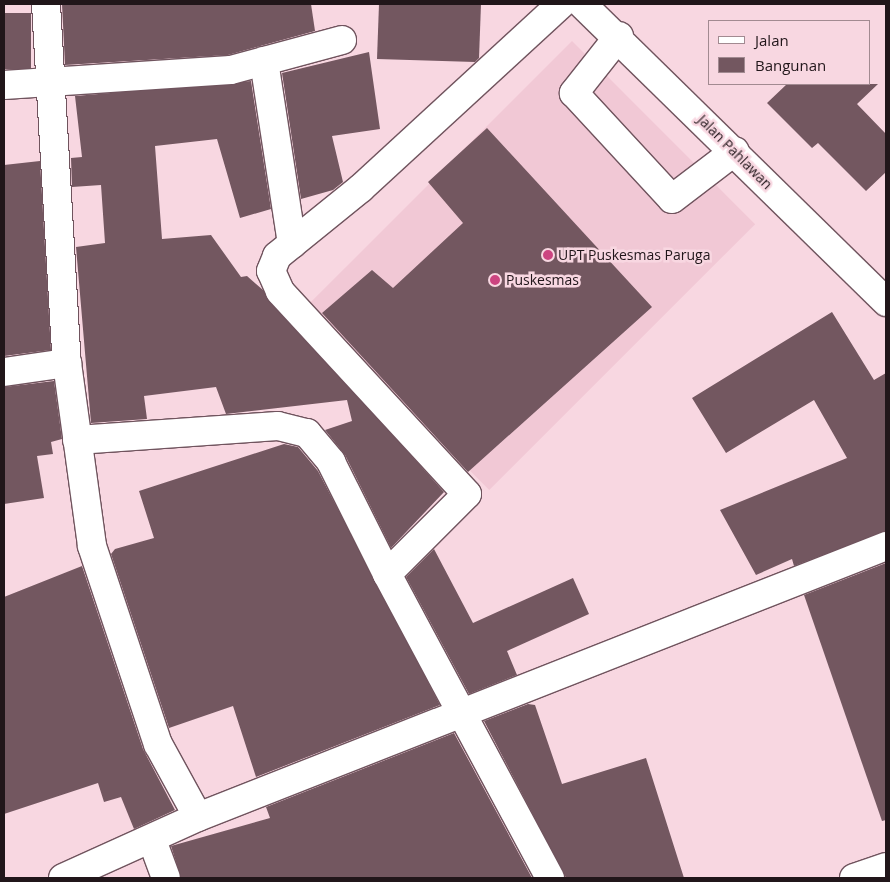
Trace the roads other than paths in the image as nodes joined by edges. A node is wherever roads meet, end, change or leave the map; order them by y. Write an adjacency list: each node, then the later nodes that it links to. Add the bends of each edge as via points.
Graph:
1 (46, 4): 7 (street)
2 (561, 4): 10 (street, via 361,188)
3 (582, 4): 4 (street, Jalan Pahlawan)
4 (619, 36): 9 (street, Jalan Pahlawan); 9 (street, via 574,93 672,198)
5 (342, 40): 6 (street)
6 (264, 61): 7 (street, via 231,70); 10 (street)
7 (51, 83): 8 (street); 12 (street)
8 (4, 85)
9 (735, 151): 11 (street, Jalan Pahlawan)
10 (292, 244): 16 (street, via 277,256 271,271 280,291 467,494)
11 (886, 302)
12 (67, 363): 13 (street); 14 (street)
13 (4, 372)
14 (77, 440): 16 (street, via 278,426 307,433 331,462); 18 (street, via 92,546 107,600 158,744)
15 (886, 546): 17 (street)
16 (388, 574): 17 (street)
17 (462, 714): 18 (street); 22 (street)
18 (198, 817): 19 (street)
19 (152, 840): 20 (street); 21 (street)
20 (63, 878)
21 (166, 878)
22 (550, 878)

